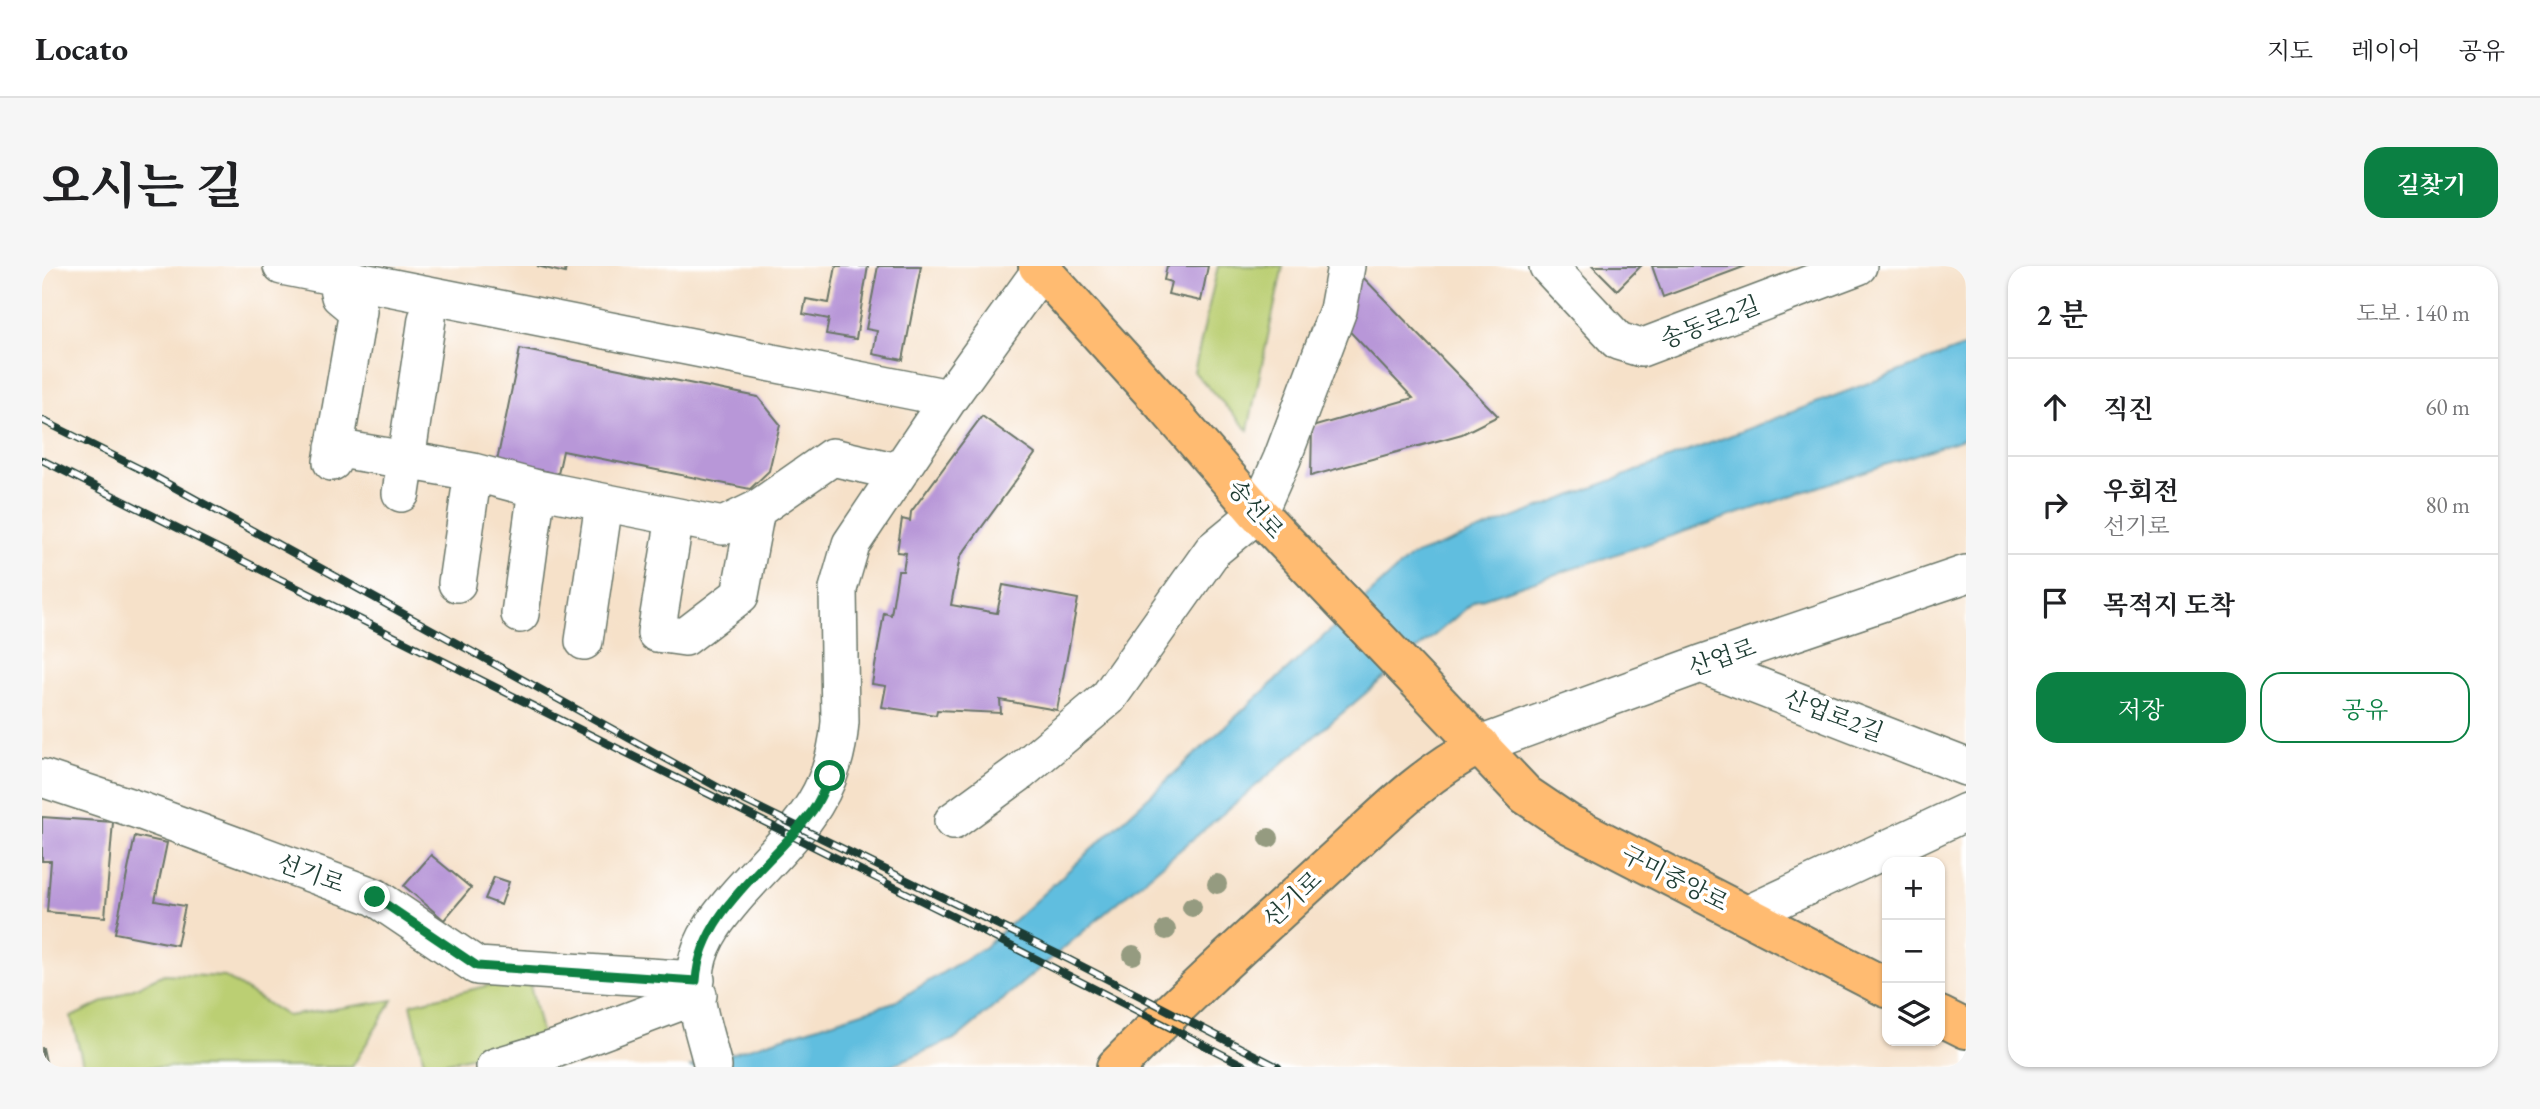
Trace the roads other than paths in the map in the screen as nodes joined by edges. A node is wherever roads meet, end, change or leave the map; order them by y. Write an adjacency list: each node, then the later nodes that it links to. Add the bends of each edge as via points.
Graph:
1 (1346, 266): 14 (street, via 1338,310)
2 (1548, 266): 3 (street, 송동로2길, via 1618,341 1642,348)
3 (1858, 266)
4 (1041, 267): 7 (street); 14 (main road, 송선로)
5 (309, 271): 7 (street); 10 (street, via 358,312 333,455)
6 (427, 319): 10 (street)
7 (949, 397): 9 (street)
8 (473, 472): 10 (street); 11 (street); 17 (street)
9 (898, 472): 13 (street, via 832,457); 28 (street, via 851,544 843,566 838,589 840,722 830,776 812,810 718,918 700,953)
10 (404, 477)
11 (537, 489): 12 (street); 18 (street)
12 (604, 503): 15 (street); 19 (street)
13 (756, 510): 15 (street, via 723,526); 15 (street, via 740,595 685,637 656,633)
14 (1258, 513): 21 (main road, 송선로); 25 (street, via 1213,550 1108,698)
15 (675, 517)
16 (1966, 574): 20 (street, 산업로)
17 (457, 583)
18 (520, 614)
19 (584, 641)
20 (1701, 664): 21 (street, 산업로); 22 (street, 산업로2길)
21 (1480, 746): 26 (main road, 구미중앙로, via 1536,803 1569,824); 33 (main road, 선기로, via 1448,763 1382,817 1186,996)
22 (1966, 767)
23 (42, 778): 28 (street, 선기로, via 375,897 477,966)
24 (1966, 812): 26 (street)
25 (953, 821)
26 (1746, 915): 27 (main road, 구미중앙로)
27 (1882, 985)
28 (697, 988): 31 (street, via 555,1049); 32 (street)
29 (1945, 1018): 30 (main road)
30 (1966, 1029)
31 (495, 1067)
32 (713, 1067)
33 (1116, 1067)

